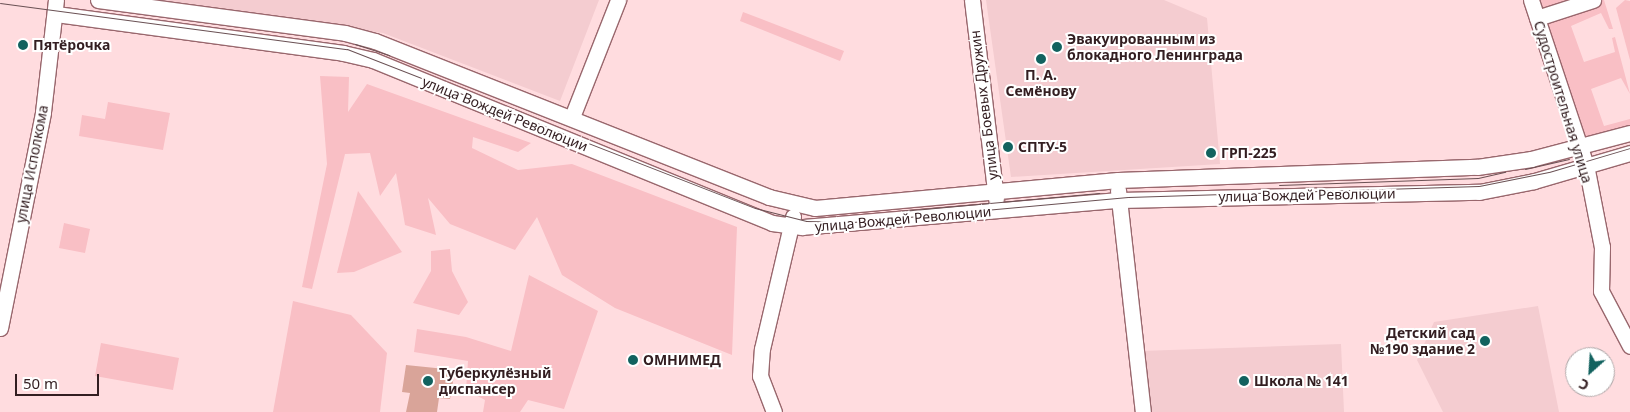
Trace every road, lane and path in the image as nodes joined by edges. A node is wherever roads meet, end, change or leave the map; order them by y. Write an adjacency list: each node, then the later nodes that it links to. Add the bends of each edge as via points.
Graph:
1 (98, 0): 8 (street, улица Вождей Революции, via 345,34 374,41)
2 (618, 0): 8 (street)
3 (972, 0): 14 (street, улица Боевых Дружин)
4 (1531, 0): 7 (street, Судостроительная улица)
5 (1593, 0): 7 (street)
6 (56, 7): 18 (street, улица Вождей Революции, via 373,60 772,223); 19 (street, улица Исполкома, via 43,112)
7 (1538, 18): 10 (street, Судостроительная улица)
8 (572, 117): 16 (street, улица Вождей Революции)
9 (1630, 133): 10 (street, улица Вождей Революции)
10 (1581, 147): 12 (street, Судостроительная улица); 13 (street, улица Вождей Революции, via 1477,167)
11 (1630, 153): 12 (street, улица Вождей Революции)
12 (1586, 165): 15 (street, улица Вождей Революции, via 1479,192); 20 (street, Судостроительная улица, via 1602,247 1600,291)
13 (1118, 180): 14 (street, улица Вождей Революции); 15 (street)
14 (994, 189): 16 (street, улица Вождей Революции, via 839,207); 17 (street, улица Боевых Дружин)
15 (1120, 200): 17 (street, улица Вождей Революции); 22 (street)
16 (797, 206): 18 (street)
17 (997, 210): 18 (street, улица Вождей Революции, via 856,225)
18 (790, 226): 21 (street, via 762,349 760,376)
19 (0, 328)
20 (1630, 346)
21 (774, 412)
22 (1143, 412)

